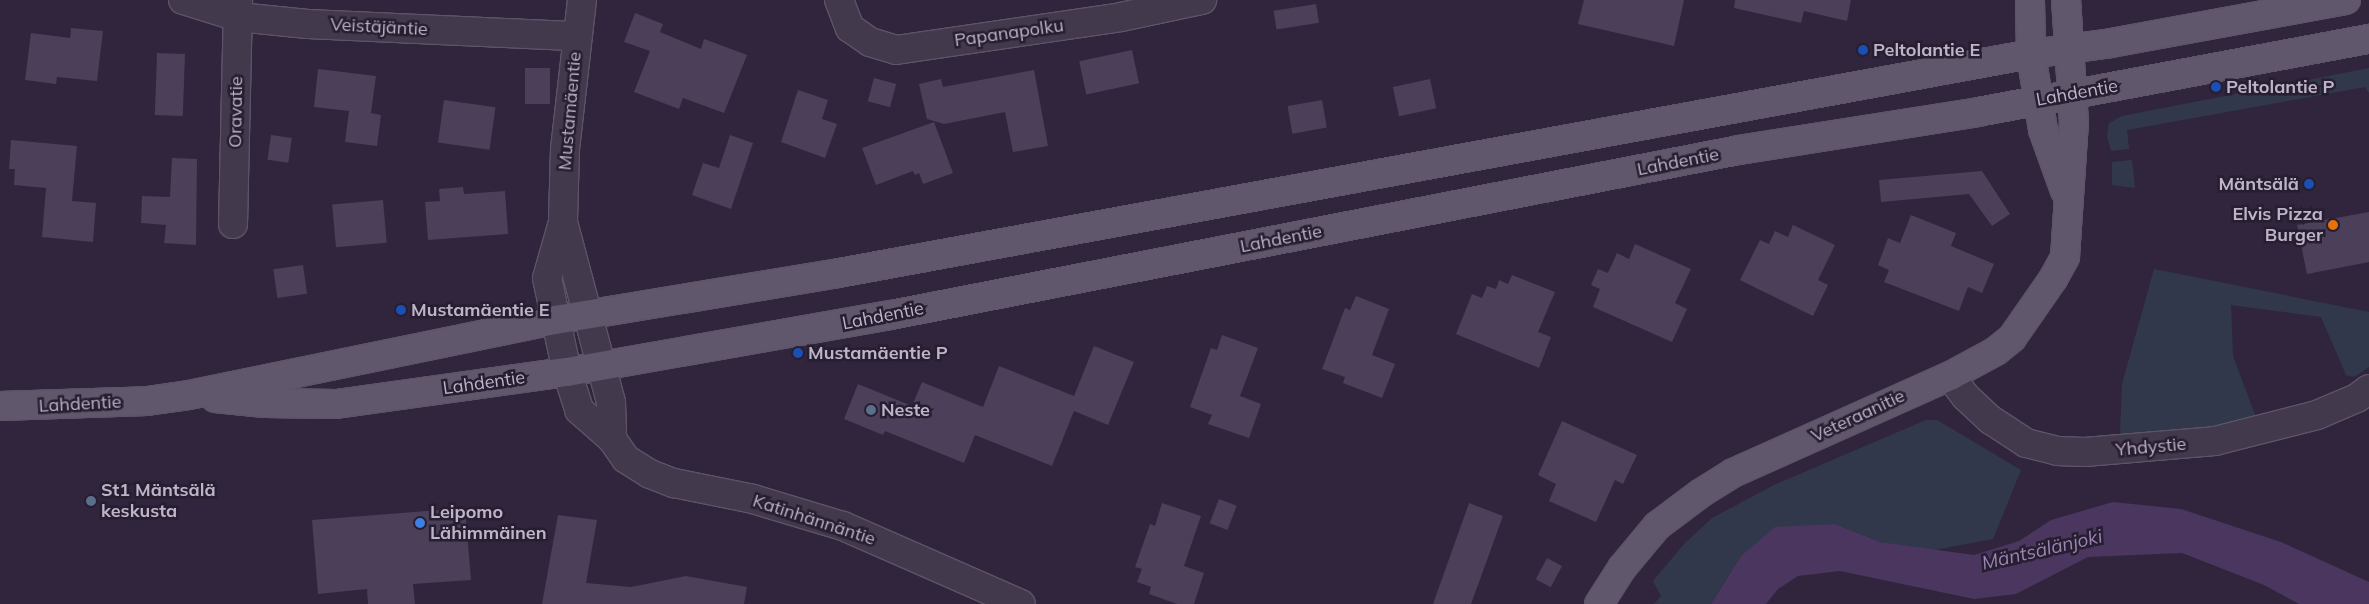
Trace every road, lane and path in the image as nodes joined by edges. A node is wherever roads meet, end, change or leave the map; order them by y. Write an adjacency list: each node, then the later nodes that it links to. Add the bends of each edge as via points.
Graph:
1 (183, 0): 8 (street, Veistäjäntie)
2 (582, 0): 9 (street, Mustamäentie)
3 (838, 0): 4 (street, Papanapolku, via 850,28 870,42 896,50 1120,17)
4 (1202, 0)
5 (2030, 0): 12 (main road, Veteraanitie)
6 (2066, 0): 11 (main road, Veteraanitie)
7 (2346, 0): 11 (main road, Lahdentie)
8 (238, 8): 9 (street, Veistäjäntie, via 308,24); 17 (street, Oravatie)
9 (577, 36): 16 (street, Mustamäentie, via 565,149)
10 (2369, 39): 13 (main road, Lahdentie)
11 (2070, 49): 12 (main road, Lahdentie); 13 (main road, Veteraanitie)
12 (2031, 54): 14 (main road, Veteraanitie); 18 (main road, Lahdentie, via 839,273)
13 (2072, 93): 14 (main road, Lahdentie); 15 (main road, Veteraanitie, via 2074,123)
14 (2038, 100): 15 (main road, Veteraanitie, via 2043,130); 20 (main road, Lahdentie, via 1739,150 891,315)
15 (2068, 199): 22 (main road, Veteraanitie, via 2065,257 2053,279 2012,338 1996,352)
16 (563, 222): 18 (street, Mustamäentie); 19 (street, Mustamäentie, via 547,278)
17 (233, 224)
18 (587, 315): 19 (main road, Lahdentie); 20 (street, Mustamäentie)
19 (555, 320): 21 (street, Katinhännäntie); 24 (main road, Lahdentie)
20 (602, 366): 21 (main road, Lahdentie); 26 (street, via 611,403)
21 (567, 372): 24 (main road, Lahdentie, via 336,404 265,403); 26 (street, Katinhännäntie, via 579,410)
22 (1950, 376): 23 (street, Yhdystie, via 1966,397 1991,420 2026,443 2056,451 2085,452 2215,441 2317,415 2357,398); 28 (main road, Veteraanitie, via 1733,473 1701,493 1658,526 1622,568)
23 (2369, 389)
24 (189, 395): 25 (main road, Lahdentie, via 148,400)
25 (0, 406)
26 (612, 439): 27 (street, Katinhännäntie, via 626,459 650,474 674,483 753,499 843,526)
27 (1021, 604)
28 (1599, 604)

